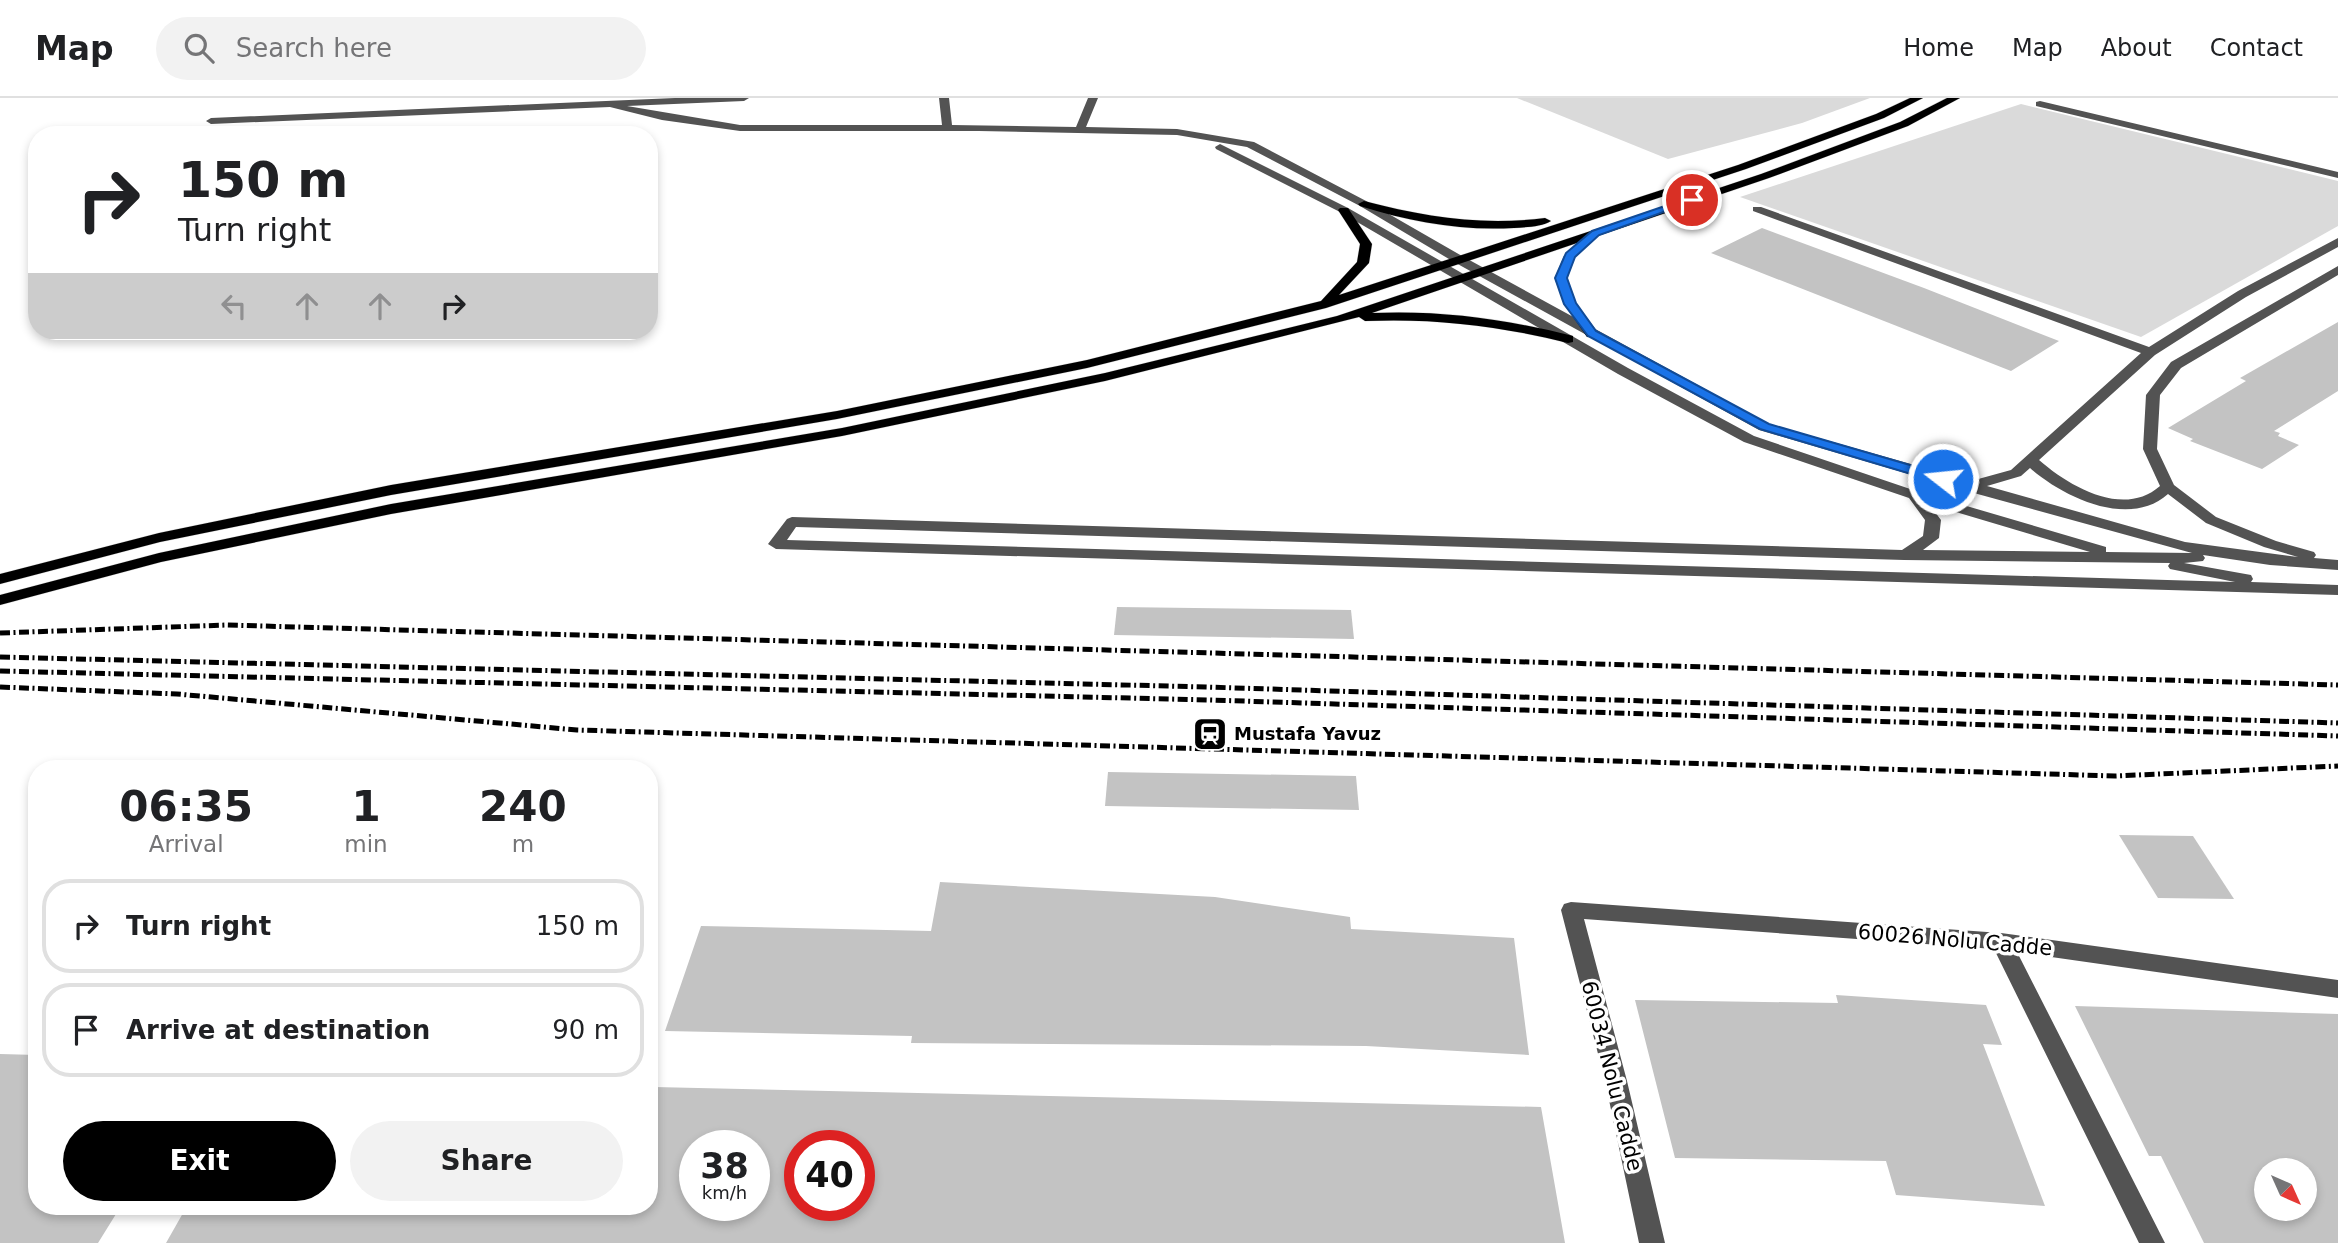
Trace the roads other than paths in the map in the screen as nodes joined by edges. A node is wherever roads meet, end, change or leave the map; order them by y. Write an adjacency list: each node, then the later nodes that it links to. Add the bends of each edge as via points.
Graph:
1 (744, 98): 7 (street)
2 (944, 98): 9 (street)
3 (1093, 98): 10 (street)
4 (1918, 98): 16 (main road, via 1742,167)
5 (1955, 98): 17 (main road, via 1904,124)
6 (2040, 104): 12 (street)
7 (614, 106): 8 (street); 9 (street, via 740,128)
8 (211, 121)
9 (947, 128): 10 (street)
10 (1080, 130): 11 (street)
11 (1177, 132): 13 (street, via 1250,144); 15 (street, via 1234,151)
12 (2338, 175)
13 (1364, 204): 16 (main road, via 1397,215 1466,225 1523,225); 19 (street)
14 (1757, 209): 28 (street)
15 (1344, 210): 20 (street); 24 (main road, via 1366,244 1363,263)
16 (1600, 213): 19 (main road)
17 (1595, 233): 22 (main road); 26 (main road, via 1570,256 1561,278 1570,304)
18 (2338, 242): 28 (street, via 2242,294)
19 (1458, 259): 20 (main road); 22 (street)
20 (1438, 266): 23 (street); 24 (main road)
21 (2338, 270): 31 (street, via 2176,365 2153,395 2150,449)
22 (1481, 272): 23 (main road); 26 (street)
23 (1461, 279): 25 (main road); 27 (street)
24 (1322, 305): 37 (main road, via 1087,364 837,415 391,490 159,538)
25 (1340, 319): 27 (main road, via 1419,314 1473,318); 40 (main road, via 1105,377 842,432 391,509 159,558)
26 (1592, 334): 30 (street, via 1764,427)
27 (1567, 339): 32 (street, via 1749,439)
28 (2150, 352): 29 (street)
29 (2030, 460): 30 (street, via 2016,473); 31 (street, via 2050,480 2074,492 2114,502 2147,503)
30 (1968, 487): 35 (street, via 2183,547)
31 (2168, 487): 36 (street, via 2211,520)
32 (1914, 495): 33 (street, via 1933,520 1931,538); 34 (street)
33 (1905, 555): 34 (street); 38 (street, via 792,522 776,544)
34 (2121, 556): 35 (street); 38 (street)
35 (2270, 560): 36 (street)
36 (2338, 564)
37 (0, 579)
38 (2301, 589): 39 (street)
39 (2338, 590)
40 (0, 600)
41 (1571, 910): 42 (street, 60026 Nolu Cadde); 44 (street, 60034 Nolu Cadde)
42 (2001, 941): 43 (street, 60026 Nolu Cadde); 45 (street)
43 (2338, 989)
44 (1652, 1243)
45 (2151, 1243)

